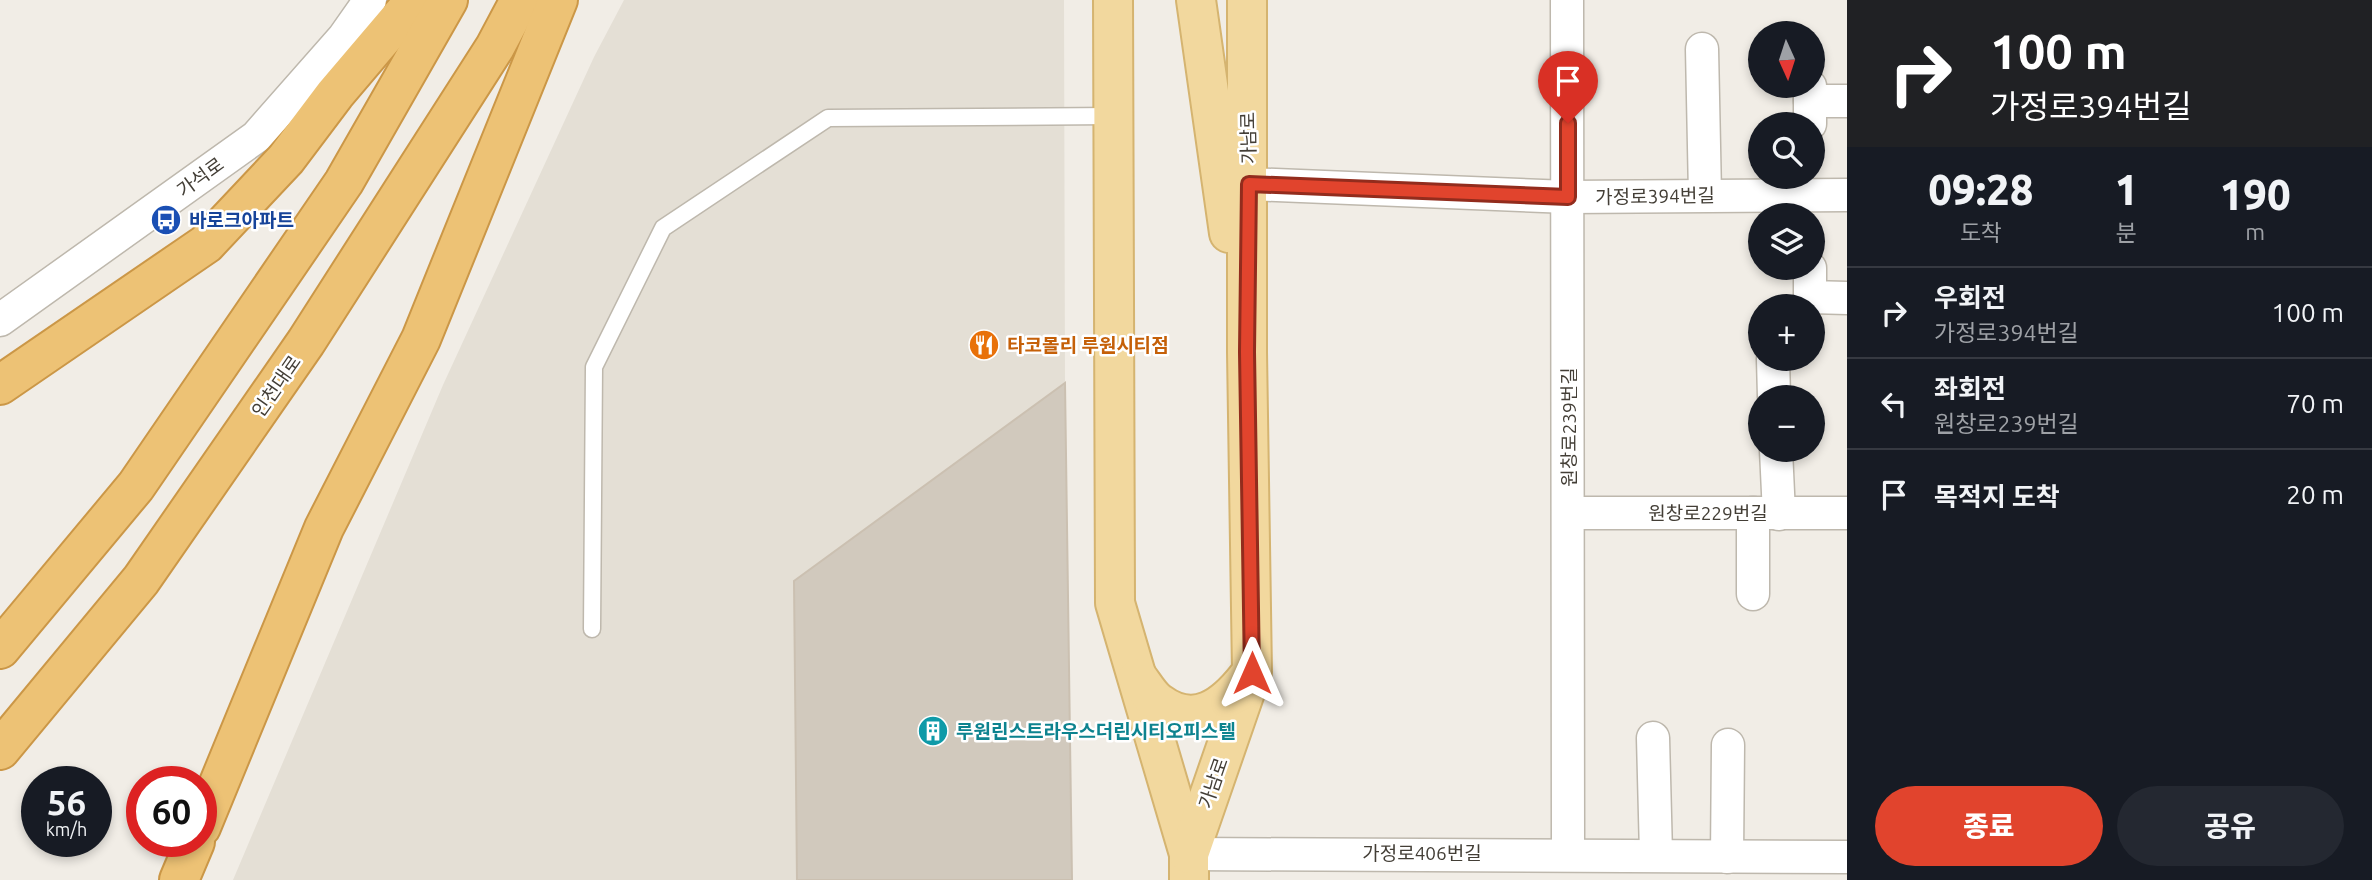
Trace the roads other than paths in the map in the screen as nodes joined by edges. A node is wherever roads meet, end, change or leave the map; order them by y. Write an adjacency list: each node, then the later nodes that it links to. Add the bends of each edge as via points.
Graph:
1 (415, 0): 23 (highway, via 286,159 206,244)
2 (448, 0): 30 (highway, via 344,182 136,486)
3 (520, 0): 35 (highway, 인천대로, via 495,47 282,376 141,580)
4 (558, 0): 36 (highway, via 421,339 324,528)
5 (1112, 0): 13 (main road, 가남로)
6 (1196, 0): 22 (main road)
7 (1247, 0): 14 (main road, 가남로)
8 (1567, 0): 18 (street, 원창로239번길)
9 (360, 4): 21 (street, 가석로, via 344,37 256,137)
10 (1702, 49): 15 (street)
11 (1847, 101): 12 (street)
12 (1810, 104)
13 (1113, 116): 29 (lane, via 828,118 663,228 594,367); 32 (main road, 가남로, via 1115,603)
14 (1249, 184): 18 (street, 가정로394번길); 22 (main road, 가남로)
15 (1705, 195): 17 (street, 가정로394번길); 18 (street, 가정로394번길)
16 (1847, 195): 17 (street, 가정로394번길)
17 (1809, 196)
18 (1568, 197): 25 (street, 원창로239번길)
19 (1810, 280): 20 (street, via 1810,297)
20 (1847, 298)
21 (0, 320)
22 (1247, 352): 31 (main road, 가남로)
23 (0, 384)
24 (1774, 462): 26 (street)
25 (1569, 513): 26 (street, 원창로229번길); 37 (street, 원창로239번길)
26 (1766, 513): 27 (street, 원창로229번길); 28 (street)
27 (1847, 513)
28 (1753, 594)
29 (592, 629)
30 (0, 649)
31 (1252, 673): 32 (main road, via 1228,702 1209,712 1187,715 1159,704); 42 (main road, 가남로)
32 (1138, 678): 42 (main road, 가남로)
33 (1653, 738): 38 (street)
34 (1728, 745): 40 (street)
35 (0, 750)
36 (217, 788)
37 (1568, 853): 38 (street, 가정로406번길); 42 (street, 가정로406번길)
38 (1656, 854): 40 (street, 가정로406번길)
39 (189, 857): 43 (highway)
40 (1727, 857): 41 (street, 가정로406번길)
41 (1847, 857)
42 (1189, 867)
43 (180, 880)

